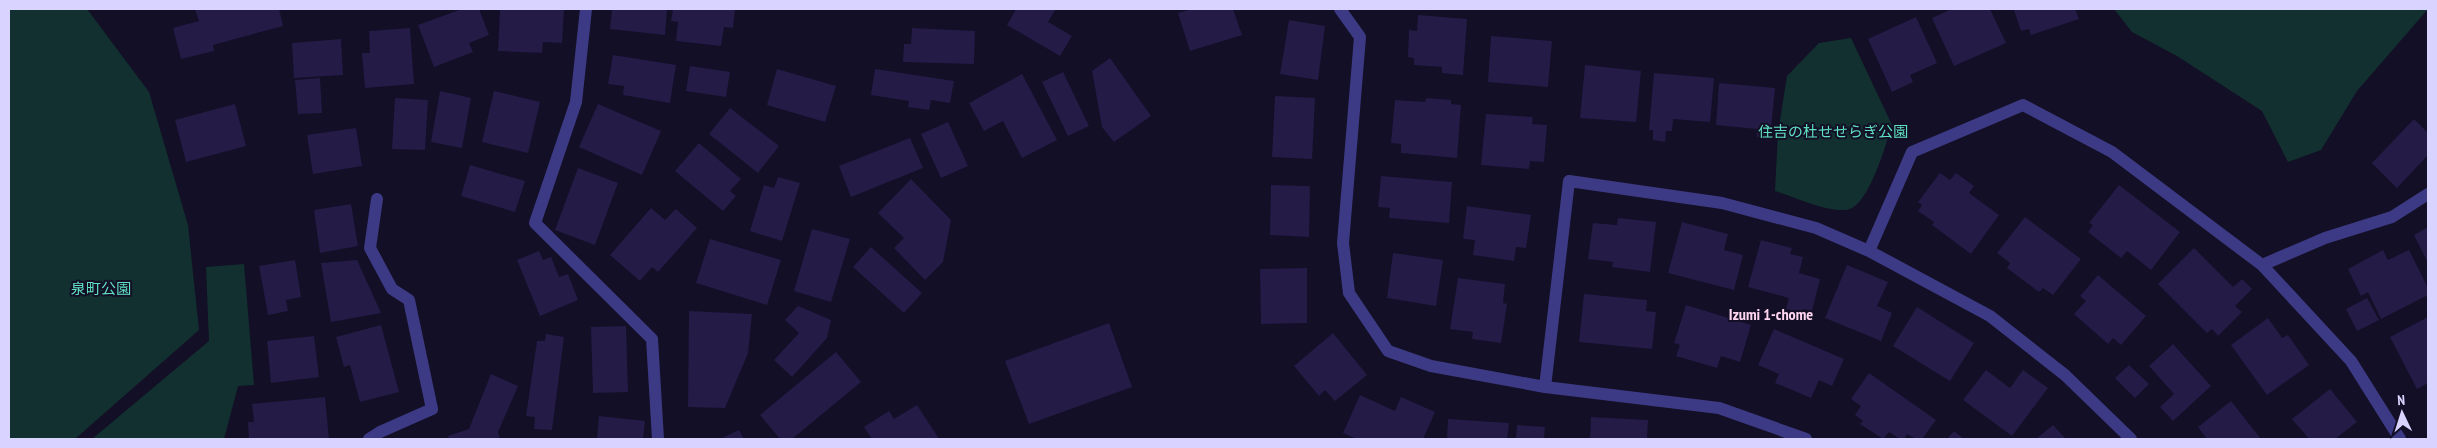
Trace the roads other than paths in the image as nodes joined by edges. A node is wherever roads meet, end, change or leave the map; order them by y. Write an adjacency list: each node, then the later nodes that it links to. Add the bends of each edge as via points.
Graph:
1 (586, 9): 9 (street, via 576,102 535,222 652,338)
2 (1340, 9): 7 (street, via 1360,37 1343,243 1349,293 1388,351 1431,366)
3 (2428, 194): 6 (street, via 2392,218 2325,238)
4 (377, 199): 8 (street, via 370,248 392,289 408,300 432,409)
5 (1869, 251): 6 (street, via 1912,152 2023,105 2112,152); 7 (street, via 1816,228 1722,203 1569,181); 11 (street, via 1990,316 2065,376)
6 (2262, 265): 12 (street, via 2351,361)
7 (1545, 387): 10 (street, via 1719,408)
8 (369, 439)
9 (658, 439)
10 (1806, 439)
11 (2131, 439)
12 (2400, 439)

